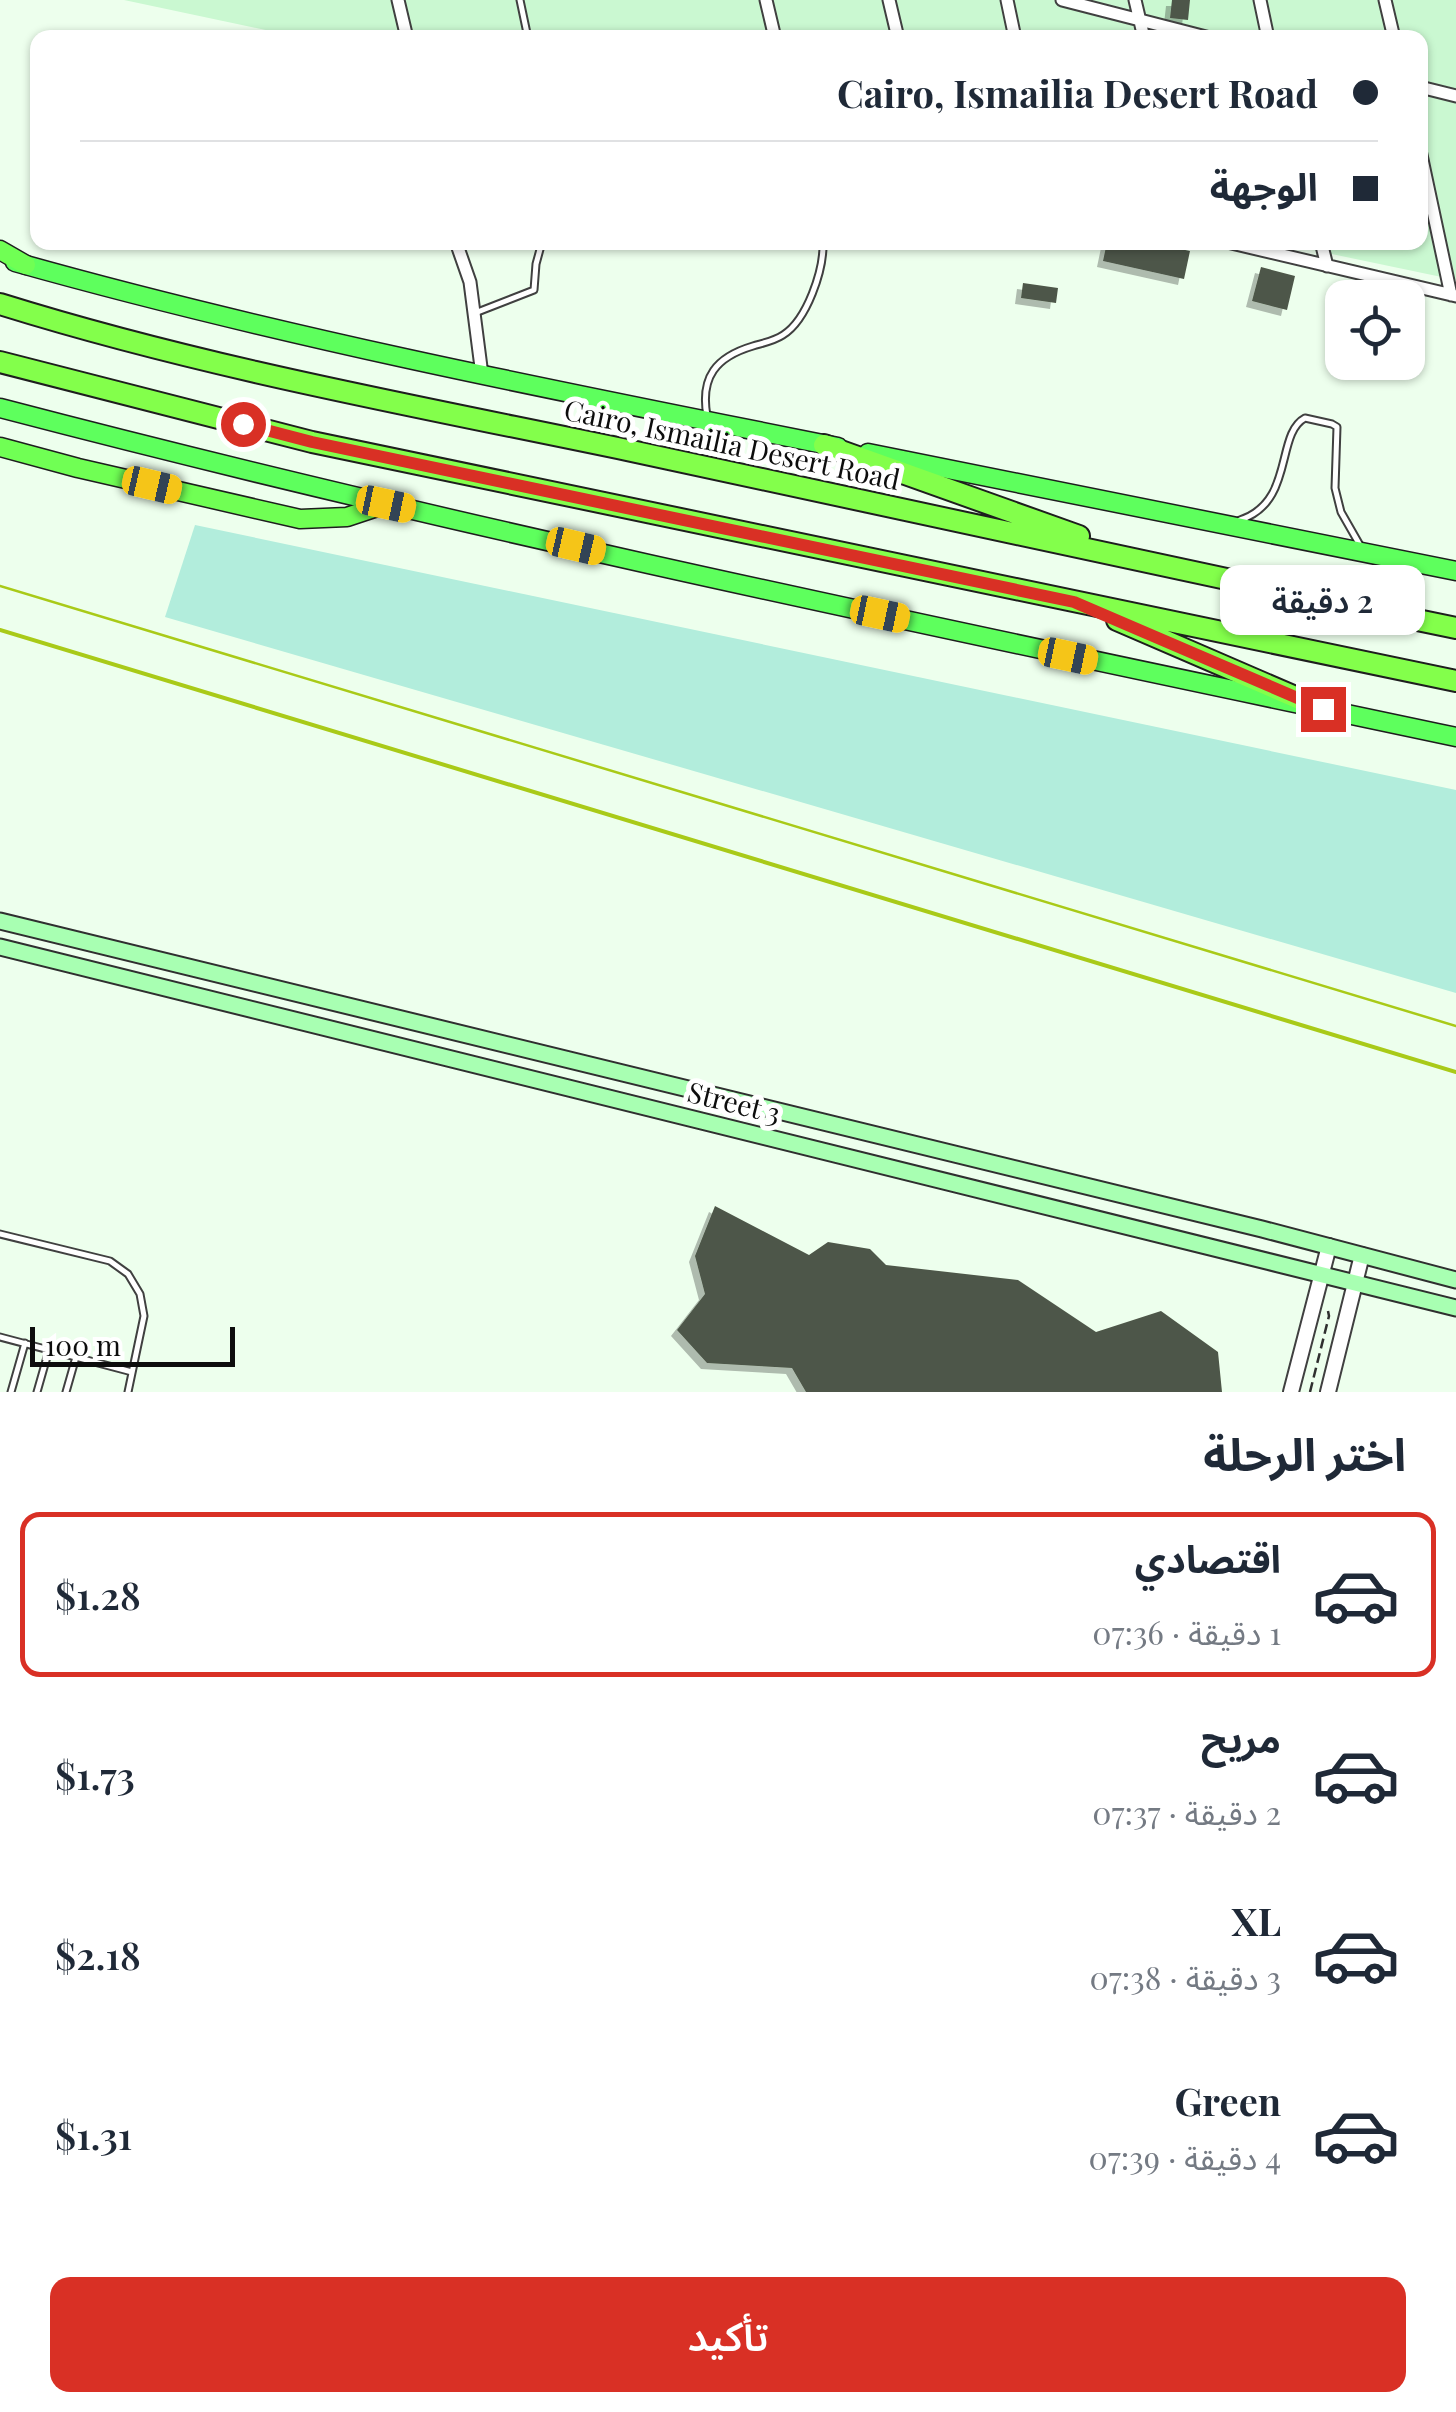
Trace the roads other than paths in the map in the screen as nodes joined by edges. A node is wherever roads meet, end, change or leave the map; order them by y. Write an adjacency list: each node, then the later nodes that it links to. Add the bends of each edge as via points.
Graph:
1 (398, 0): 11 (street)
2 (520, 0): 12 (lane)
3 (766, 0): 13 (street)
4 (889, 0): 14 (street)
5 (1006, 0): 15 (street)
6 (1062, 0): 10 (street)
7 (1136, 0): 10 (street)
8 (1260, 0): 18 (street)
9 (1384, 0): 19 (street)
10 (1140, 21): 16 (street); 17 (street)
11 (404, 30)
12 (526, 30)
13 (772, 30)
14 (896, 30)
15 (1013, 30)
16 (1142, 30)
17 (1177, 30)
18 (1266, 30)
19 (1392, 30)
20 (1428, 89): 21 (street)
21 (1456, 96)
22 (1428, 184): 31 (street)
23 (459, 250): 33 (street)
24 (540, 250): 33 (lane, via 534,290)
25 (821, 250): 37 (lane, via 797,322 771,342 732,352 706,382)
26 (1260, 250): 30 (street)
27 (1323, 250): 30 (street)
28 (0, 254): 29 (highway)
29 (26, 264): 35 (main road)
30 (1327, 266): 31 (street)
31 (1454, 296)
32 (0, 304): 43 (highway, Cairo, Ismailia Desert Road, via 294,382)
33 (475, 313): 35 (street)
34 (0, 362): 45 (highway, via 312,442)
35 (482, 374): 37 (main road)
36 (0, 408): 40 (main road)
37 (708, 421): 38 (main road)
38 (824, 445): 41 (main road); 43 (highway)
39 (0, 447): 40 (highway, via 300,518 347,517)
40 (386, 504): 48 (main road)
41 (1222, 524): 42 (main road); 42 (lane, via 1260,511 1277,482 1294,426 1305,418 1337,427 1335,488)
42 (1366, 553): 44 (main road)
43 (1152, 562): 46 (highway, Cairo, Ismailia Desert Road)
44 (1456, 572)
45 (1074, 602): 47 (highway); 48 (highway)
46 (1456, 628)
47 (1456, 681)
48 (1323, 709): 49 (main road)
49 (1456, 738)
50 (0, 921): 53 (main road, Street 3)
51 (0, 947): 55 (main road, Street 3)
52 (0, 1234): 63 (lane, via 110,1261 128,1274 144,1316)
53 (1328, 1246): 54 (main road, Street 3); 55 (street)
54 (1362, 1255): 56 (main road, Street 3); 57 (street)
55 (1322, 1274): 57 (main road, Street 3); 68 (street)
56 (1456, 1280)
57 (1356, 1282): 58 (main road, Street 3); 69 (street)
58 (1456, 1308)
59 (0, 1337): 60 (lane)
60 (24, 1343): 61 (lane); 64 (lane)
61 (49, 1350): 62 (lane); 65 (lane)
62 (76, 1357): 63 (lane); 66 (lane)
63 (132, 1372): 67 (lane)
64 (11, 1392)
65 (37, 1392)
66 (66, 1392)
67 (128, 1392)
68 (1291, 1392)
69 (1328, 1392)

